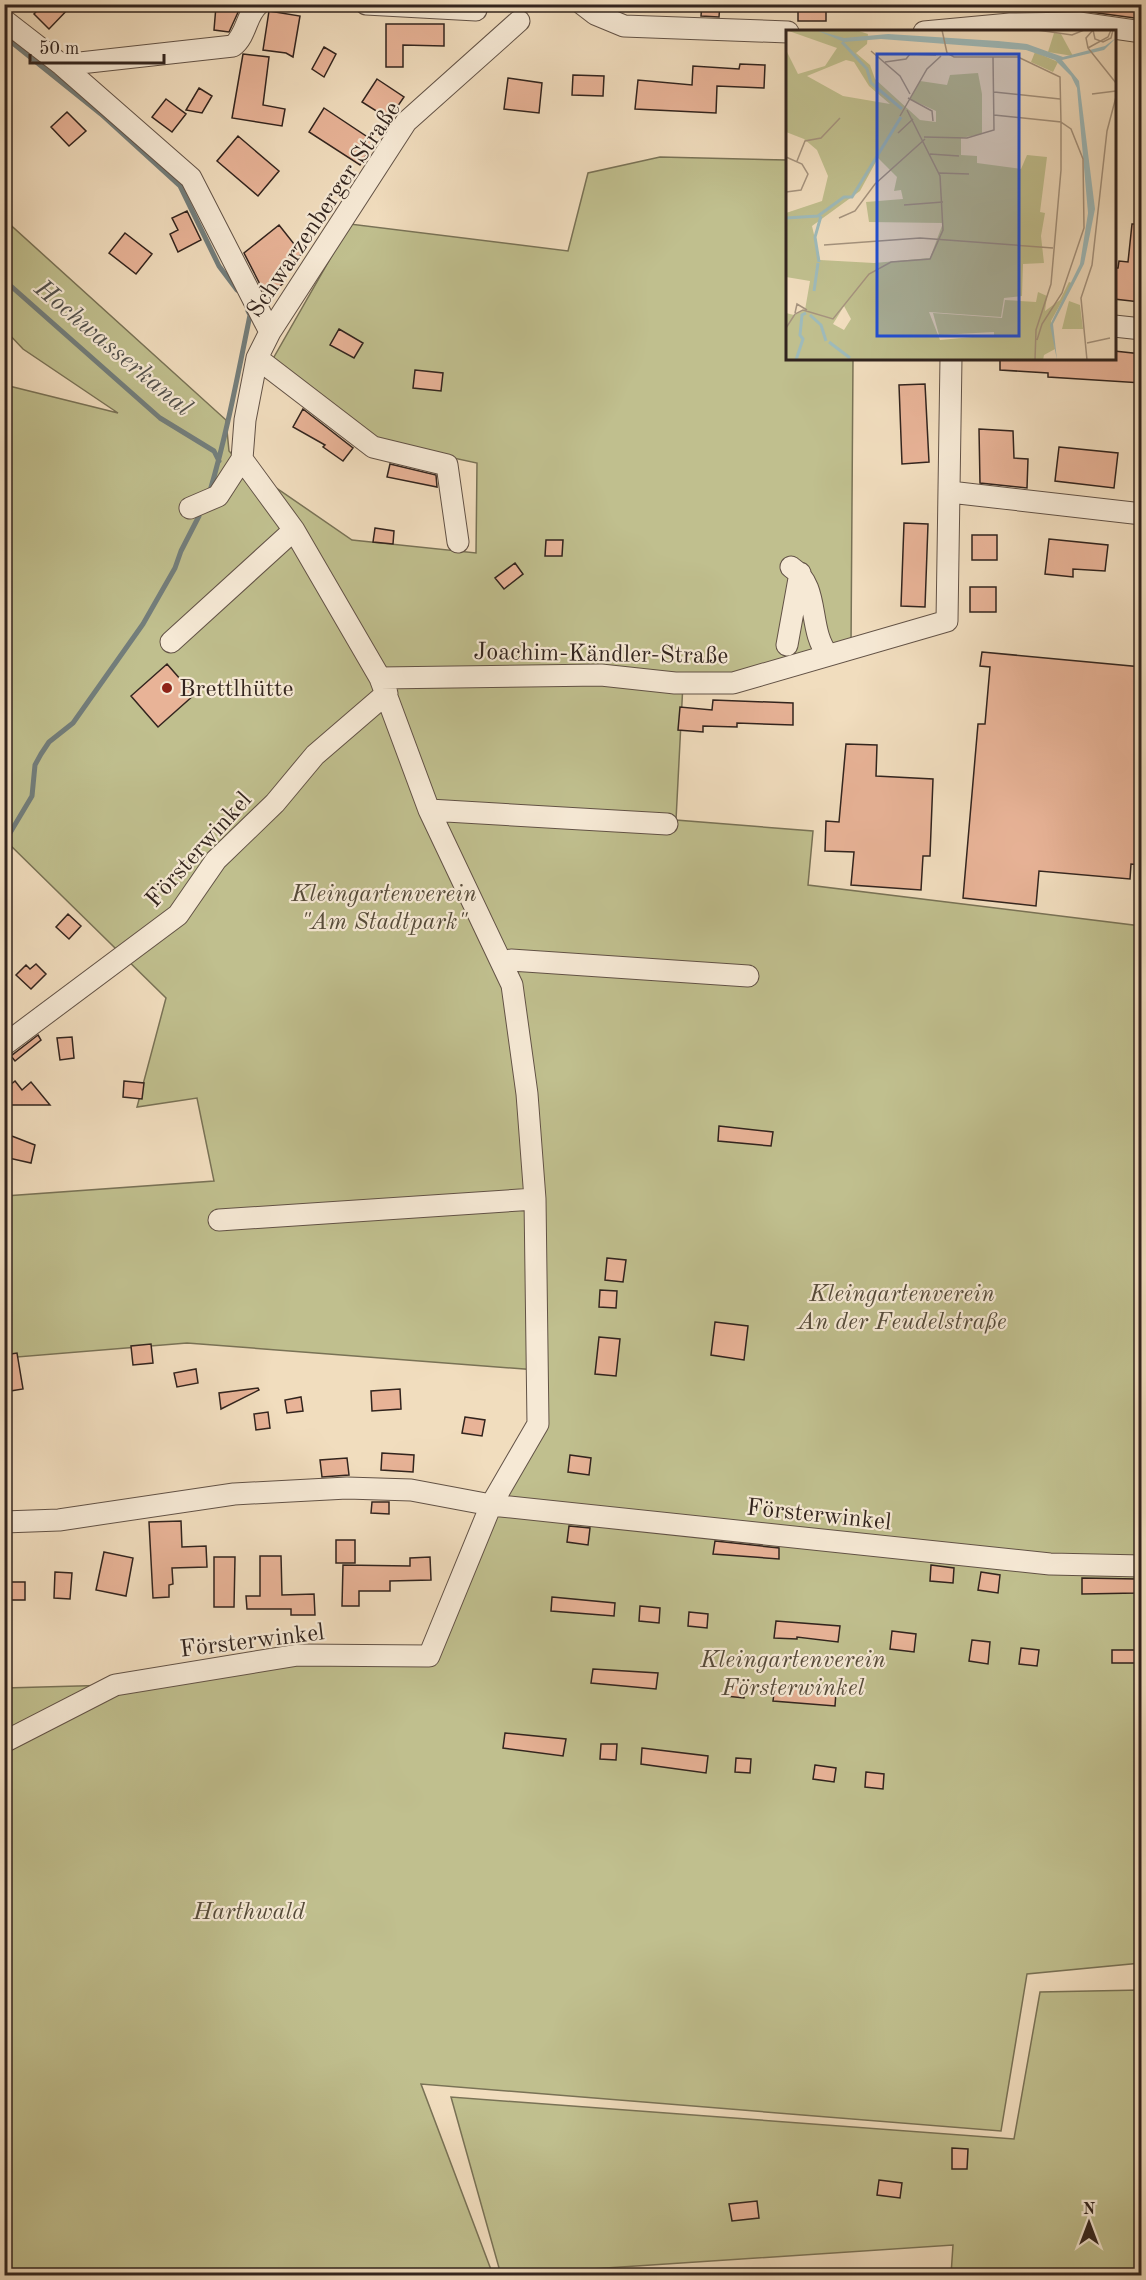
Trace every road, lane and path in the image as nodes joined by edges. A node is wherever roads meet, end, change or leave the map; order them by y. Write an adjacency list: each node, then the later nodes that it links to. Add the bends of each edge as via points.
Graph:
1 (259, 4): 10 (street, via 253,9 242,39 233,46)
2 (366, 4): 4 (street)
3 (582, 4): 8 (street, via 624,26)
4 (476, 10)
5 (4, 20): 10 (street)
6 (519, 21): 13 (street, Schwarzenberger Straße, via 406,122)
7 (952, 30): 9 (street, via 1079,23)
8 (786, 32)
9 (1142, 32)
10 (63, 65): 13 (street, via 191,178)
11 (1116, 326): 12 (street)
12 (1142, 329)
13 (270, 332): 14 (street, Schwarzenberger Straße)
14 (257, 358): 16 (street, Schwarzenberger Straße); 21 (street, via 373,447 447,465)
15 (951, 360): 17 (street, Joachim-Kändler-Straße)
16 (242, 459): 18 (street, Schwarzenberger Straße, via 218,496); 20 (street, Försterwinkel)
17 (950, 492): 19 (street); 24 (street, Joachim-Kändler-Straße, via 947,621)
18 (190, 508)
19 (1142, 514)
20 (294, 530): 22 (street); 25 (street, Försterwinkel)
21 (458, 542)
22 (171, 642)
23 (787, 645): 24 (street, via 795,570 807,584 818,638)
24 (828, 655): 25 (street, Joachim-Kändler-Straße, via 733,682 675,682 600,675)
25 (383, 685): 26 (street, Försterwinkel); 30 (street, Försterwinkel, via 275,803 216,860 178,915)
26 (429, 810): 27 (street); 28 (street, Försterwinkel)
27 (666, 824)
28 (502, 963): 29 (street, via 511,960); 31 (street, Försterwinkel, via 512,985)
29 (748, 976)
30 (4, 1045)
31 (535, 1199): 32 (street); 33 (street, Försterwinkel, via 538,1424)
32 (219, 1221)
33 (491, 1505): 34 (street, Försterwinkel, via 411,1490 347,1488 234,1494 59,1520); 35 (street, Försterwinkel, via 1050,1564); 36 (street, Försterwinkel, via 429,1656 298,1655 115,1685)
34 (4, 1522)
35 (1142, 1566)
36 (4, 1742)

